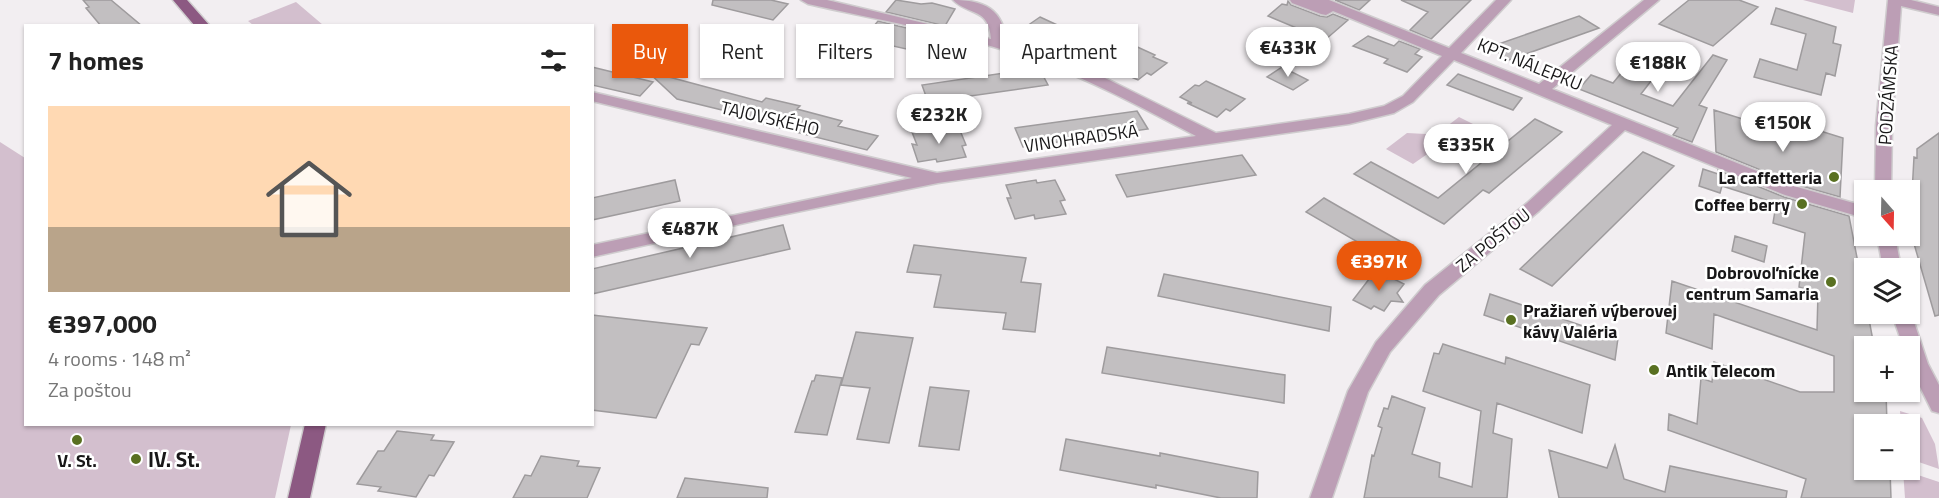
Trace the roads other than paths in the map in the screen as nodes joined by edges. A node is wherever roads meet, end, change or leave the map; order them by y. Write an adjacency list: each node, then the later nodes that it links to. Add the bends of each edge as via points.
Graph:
1 (180, 0): 11 (main road)
2 (808, 0): 12 (street)
3 (960, 0): 12 (street, via 985,9 999,28)
4 (1297, 0): 10 (street)
5 (1317, 0): 10 (street, KPT. NÁLEPKU)
6 (1504, 0): 13 (street, VINOHRADSKÁ)
7 (1652, 0): 14 (street)
8 (1895, 0): 9 (street); 19 (street, PODZÁMSKA)
9 (1939, 11)
10 (1366, 21): 13 (street, KPT. NÁLEPKU)
11 (201, 24)
12 (999, 45): 17 (street, via 1103,82)
13 (1450, 54): 14 (street, KPT. NÁLEPKU); 17 (street, VINOHRADSKÁ, via 1408,99 1389,110)
14 (1541, 90): 16 (street, KPT. NÁLEPKU)
15 (594, 96): 18 (street, TAJOVSKÉHO)
16 (1623, 123): 20 (street, KPT. NÁLEPKU, via 1791,191); 26 (street, ZA POŠTOU, via 1533,207 1432,290 1383,347 1358,391)
17 (1213, 138): 18 (street, VINOHRADSKÁ)
18 (938, 178): 21 (street, VINOHRADSKÁ)
19 (1883, 180)
20 (1854, 209)
21 (594, 251)
22 (1905, 324): 23 (street, via 1918,364)
23 (1939, 405)
24 (316, 426): 25 (main road)
25 (298, 498)
26 (1320, 498)

